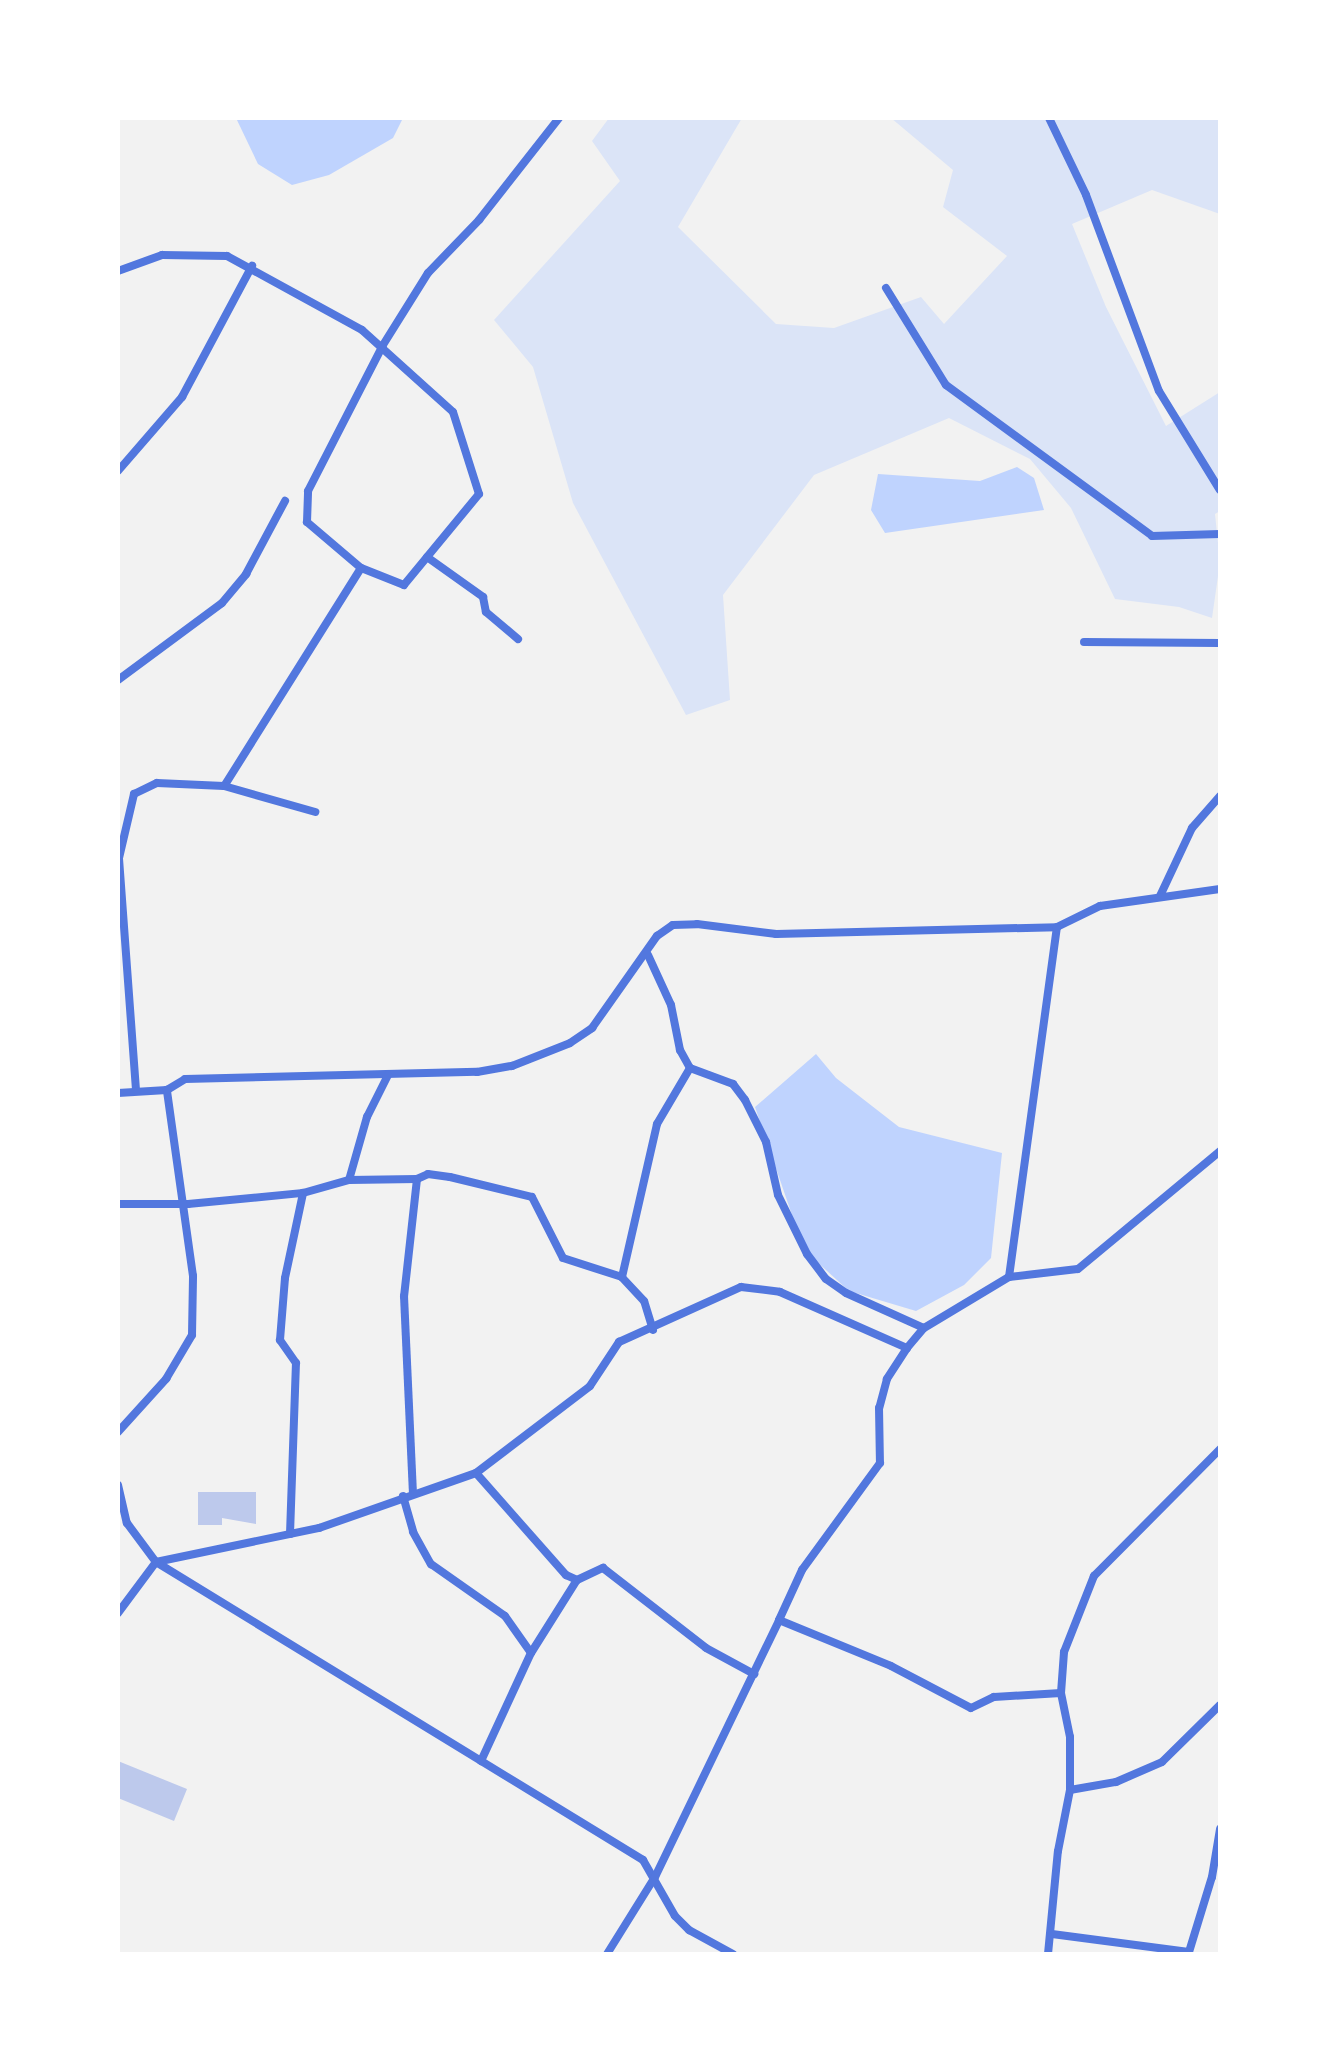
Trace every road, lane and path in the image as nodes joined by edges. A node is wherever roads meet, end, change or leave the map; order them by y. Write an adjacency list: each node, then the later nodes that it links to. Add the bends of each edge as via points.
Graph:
1 (559, 118): 6 (street, via 479,220 428,273)
2 (1049, 118): 8 (street, via 1086,195 1159,391)
3 (252, 266): 4 (street, via 197,252 162,255); 6 (street); 7 (street, via 182,397)
4 (118, 271)
5 (886, 288): 10 (street, via 946,385 1152,536)
6 (383, 345): 11 (street, via 453,412 479,494); 12 (street, via 308,491 307,522)
7 (118, 471)
8 (1220, 490)
9 (285, 501): 16 (street, via 246,574 222,603)
10 (1220, 534)
11 (427, 557): 12 (street, via 404,585); 13 (street, via 483,597 486,612)
12 (361, 568): 17 (street)
13 (518, 639)
14 (1084, 642): 15 (street)
15 (1220, 643)
16 (118, 680)
17 (224, 786): 19 (street); 20 (street, via 157,783 134,794)
18 (1220, 796): 22 (street, via 1192,828)
19 (315, 812)
20 (118, 858): 25 (street)
21 (1220, 889): 22 (street)
22 (1160, 896): 23 (street, via 1100,906)
23 (1057, 927): 24 (street, via 776,934 685,924 657,936); 38 (street)
24 (648, 955): 26 (street, via 671,1005 680,1050); 27 (street, via 632,968 592,1028 570,1043 512,1066)
25 (122, 966): 28 (street)
26 (690, 1068): 37 (street, via 657,1124); 39 (street, via 733,1084 745,1100 766,1142 778,1195 807,1254 826,1279 869,1307)
27 (388, 1075): 29 (street, via 185,1079); 33 (street, via 367,1117)
28 (136, 1090): 29 (street); 30 (street)
29 (167, 1090): 35 (street)
30 (118, 1093)
31 (1220, 1151): 38 (street, via 1078,1269)
32 (417, 1179): 33 (street); 37 (street, via 428,1174 450,1177 532,1197 563,1258); 46 (street, via 404,1296)
33 (349, 1180): 34 (street)
34 (303, 1193): 35 (street); 49 (street, via 285,1278 280,1340 296,1363)
35 (179, 1200): 36 (street); 42 (street, via 193,1276 192,1335 166,1379)
36 (118, 1204)
37 (622, 1277): 40 (street, via 644,1301)
38 (1009, 1277): 39 (street)
39 (924, 1328): 41 (street)
40 (653, 1330): 41 (street, via 741,1287 780,1292); 44 (street, via 619,1342 590,1386)
41 (907, 1348): 53 (street, via 887,1379 879,1408 880,1463 802,1570)
42 (118, 1432)
43 (1220, 1449): 56 (street, via 1094,1576 1064,1652)
44 (476, 1473): 46 (street); 51 (street, via 555,1566)
45 (118, 1485): 48 (street)
46 (413, 1493): 47 (street)
47 (403, 1496): 49 (street); 54 (street, via 413,1532 431,1564 505,1616)
48 (122, 1524): 50 (street)
49 (290, 1534): 50 (street)
50 (156, 1562): 52 (street); 58 (street)
51 (577, 1580): 54 (street); 55 (street, via 603,1568 706,1648)
52 (118, 1613)
53 (779, 1620): 55 (street); 56 (street, via 891,1666 971,1708 994,1697)
54 (531, 1653): 58 (street)
55 (754, 1674): 61 (street)
56 (1061, 1693): 59 (street, via 1070,1737)
57 (1220, 1705): 59 (street, via 1150,1769)
58 (481, 1761): 61 (street, via 643,1860)
59 (1070, 1790): 62 (street, via 1058,1851)
60 (1220, 1829): 62 (street, via 1189,1952)
61 (655, 1877): 63 (street); 64 (street, via 675,1916 689,1930)
62 (1052, 1934): 65 (street)
63 (607, 1954)
64 (733, 1954)
65 (1048, 1954)

